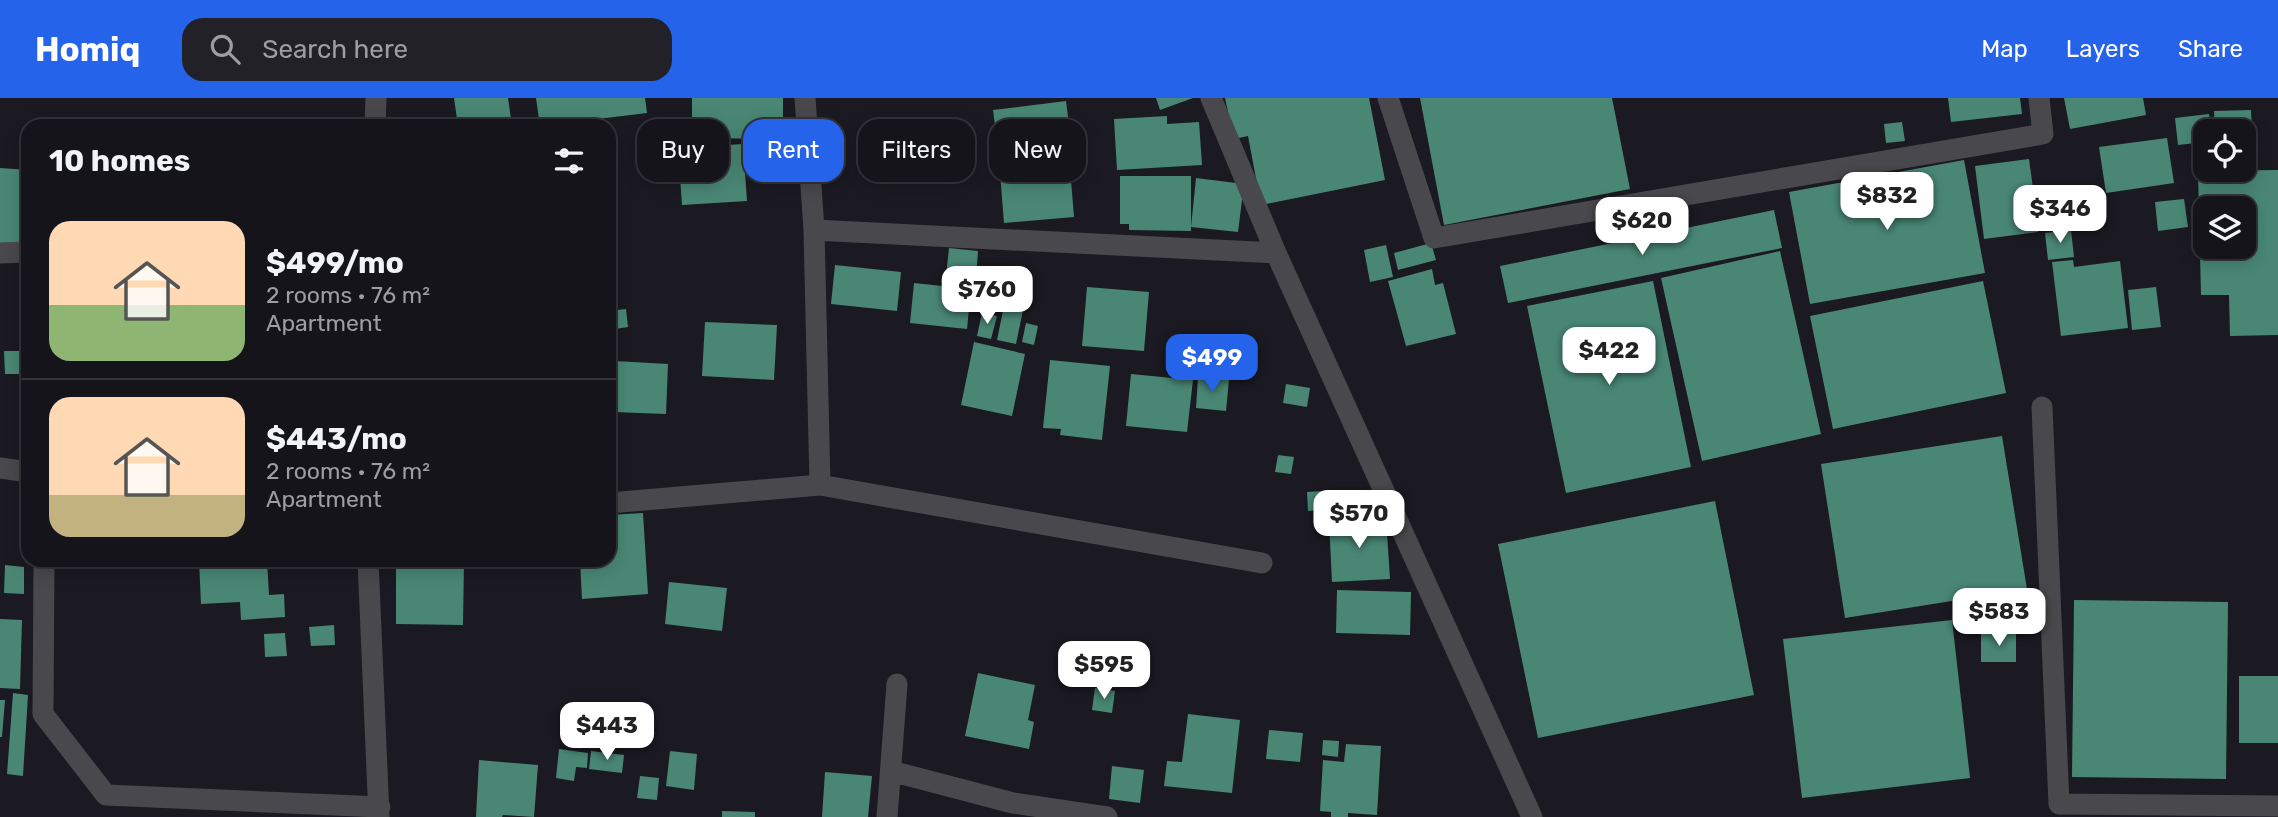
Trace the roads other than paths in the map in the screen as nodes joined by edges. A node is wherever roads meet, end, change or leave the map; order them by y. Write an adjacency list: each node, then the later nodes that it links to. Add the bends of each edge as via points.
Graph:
1 (376, 98): 6 (street)
2 (806, 98): 7 (street)
3 (1211, 98): 10 (street)
4 (1388, 98): 5 (street, via 1434,238 2043,134)
5 (2039, 98)
6 (374, 119)
7 (814, 230): 10 (street); 14 (street)
8 (21, 252): 9 (street)
9 (0, 253)
10 (1276, 253): 25 (street)
11 (2042, 407): 21 (street, via 2059,804)
12 (0, 468): 13 (street)
13 (21, 471)
14 (820, 485): 15 (street); 16 (street)
15 (616, 502)
16 (1262, 563)
17 (44, 567): 22 (street, via 43,714 106,795)
18 (368, 567): 22 (street)
19 (897, 684): 20 (street)
20 (891, 771): 23 (street); 24 (street, via 1013,803)
21 (2278, 806)
22 (380, 812)
23 (887, 817)
24 (1107, 817)
25 (1532, 817)

